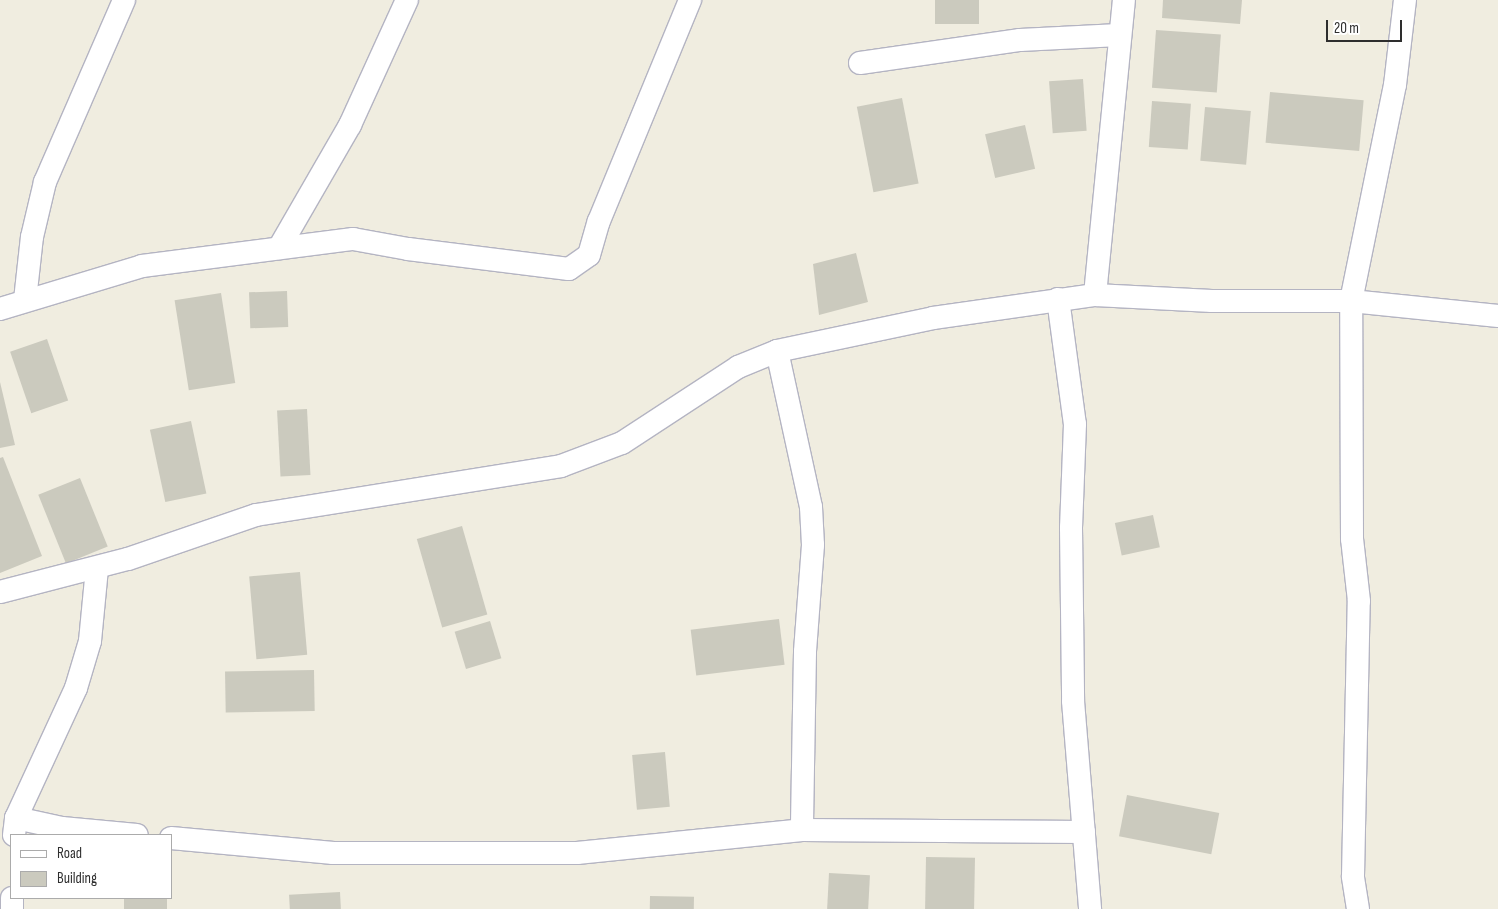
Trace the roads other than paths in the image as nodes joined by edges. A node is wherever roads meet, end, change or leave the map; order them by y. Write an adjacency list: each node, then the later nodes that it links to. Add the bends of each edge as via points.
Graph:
1 (124, 0): 11 (street, via 45,182 32,237)
2 (407, 0): 8 (street, via 350,125)
3 (690, 0): 8 (street, via 599,221 589,255 569,269 353,239)
4 (1124, 0): 6 (street)
5 (1405, 0): 12 (street, via 1395,86)
6 (1119, 35): 7 (street, via 1020,40); 9 (street)
7 (860, 63)
8 (279, 248): 11 (street, via 142,266)
9 (1095, 296): 10 (street); 12 (street, via 1212,301)
10 (1058, 299): 15 (street, via 933,318); 20 (street, via 1075,424 1072,648)
11 (25, 300): 13 (street)
12 (1351, 301): 14 (street); 24 (street, via 1352,539 1359,602 1353,876)
13 (0, 309)
14 (1498, 316)
15 (778, 352): 16 (street, via 738,367 622,443 561,466 256,515); 19 (street, via 811,507 813,545 806,652)
16 (96, 568): 17 (street); 18 (street, via 90,641 76,688)
17 (0, 592)
18 (15, 827): 21 (street)
19 (802, 830): 20 (street); 22 (street, via 577,853 333,853)
20 (1084, 832): 23 (street)
21 (126, 834)
22 (172, 838)
23 (1090, 909)
24 (1358, 909)

